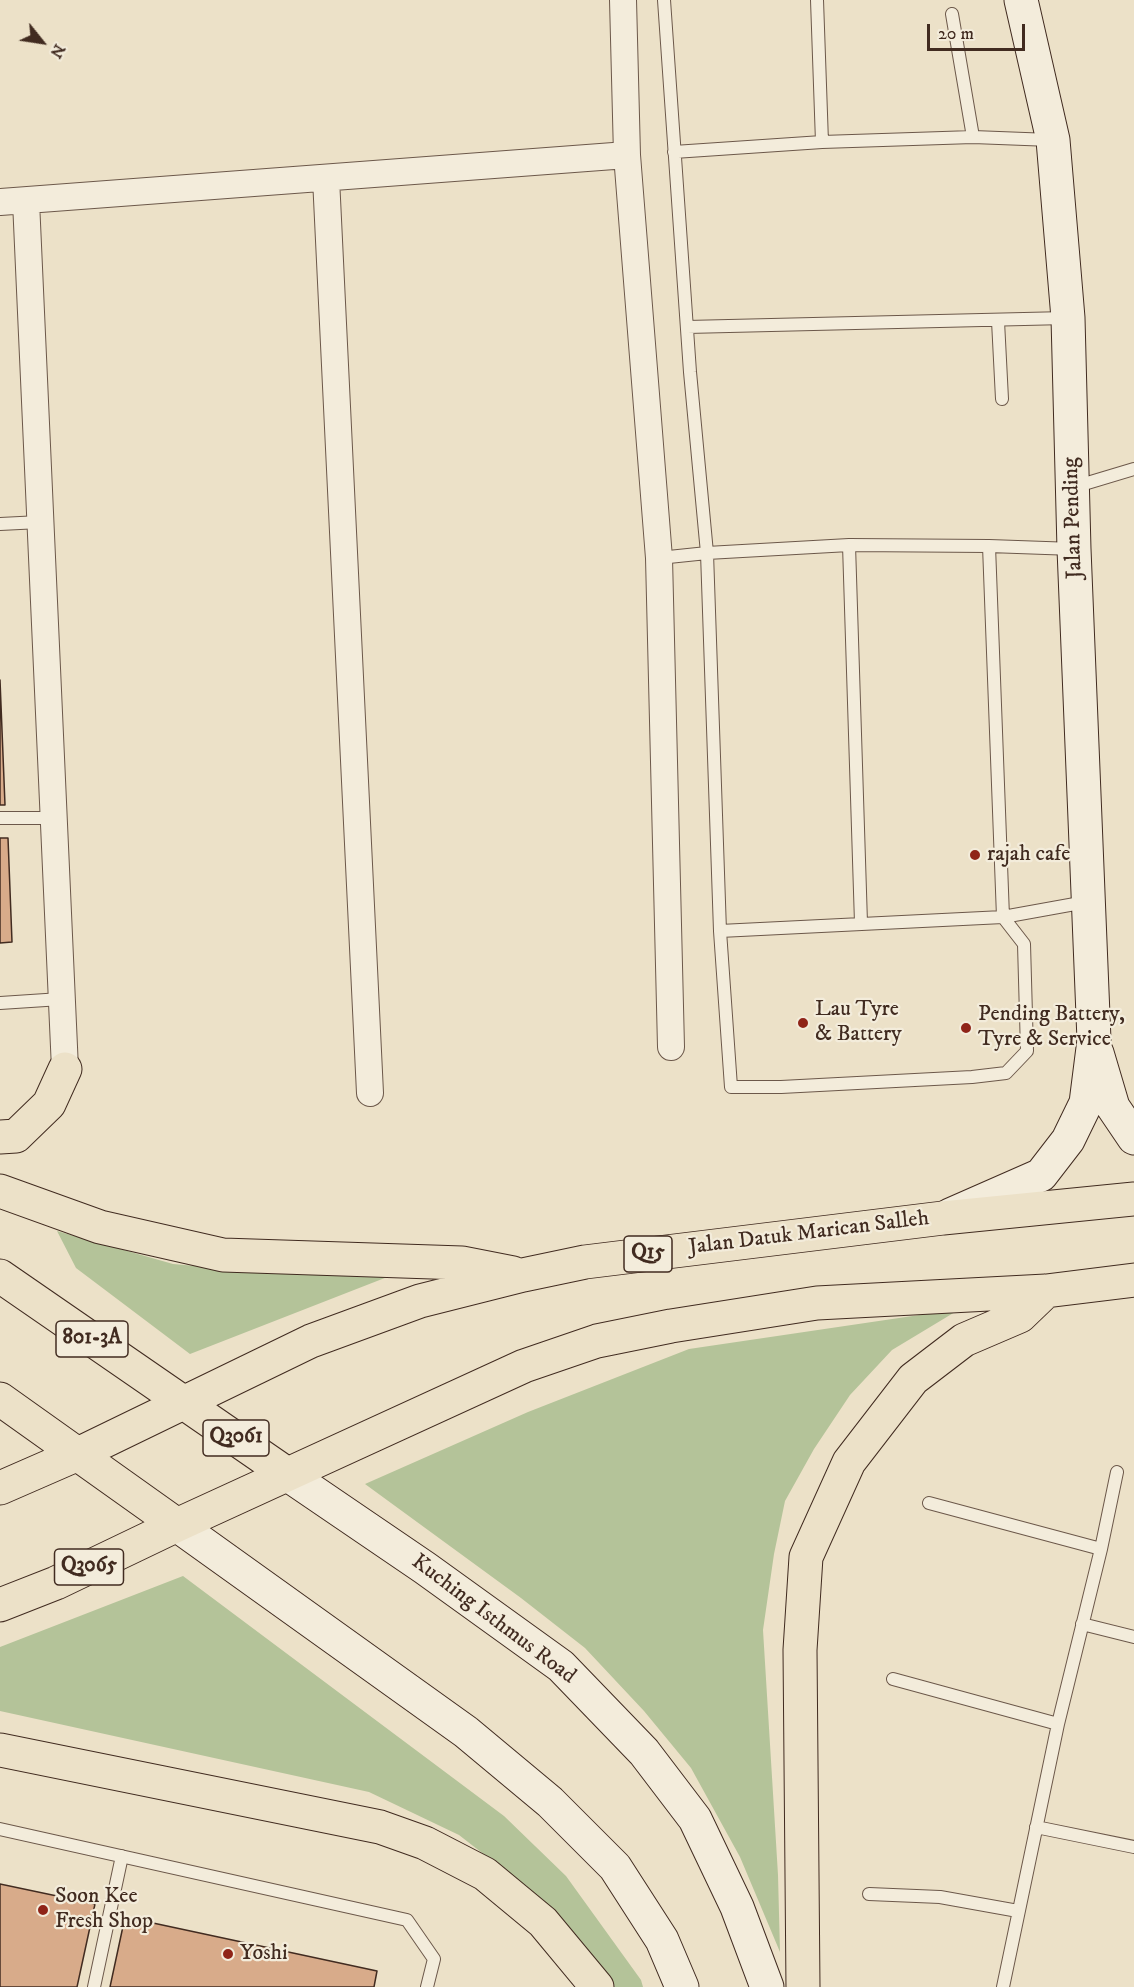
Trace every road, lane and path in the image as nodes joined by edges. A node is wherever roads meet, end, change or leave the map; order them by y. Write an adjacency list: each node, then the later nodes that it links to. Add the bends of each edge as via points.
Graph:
1 (623, 0): 10 (street)
2 (664, 0): 9 (lane)
3 (817, 0): 8 (lane)
4 (1021, 0): 7 (street, Jalan Pending)
5 (952, 14): 6 (lane)
6 (973, 136): 7 (lane); 8 (lane)
7 (1053, 140): 14 (street, Jalan Pending)
8 (822, 142): 9 (lane)
9 (674, 152): 16 (lane)
10 (627, 155): 11 (street); 26 (street)
11 (326, 178): 12 (street); 38 (street)
12 (26, 201): 13 (street); 20 (street)
13 (0, 202)
14 (1068, 318): 15 (lane); 19 (street, Jalan Pending)
15 (998, 321): 16 (lane); 17 (lane)
16 (687, 327): 25 (lane)
17 (1002, 399)
18 (1134, 469): 19 (lane)
19 (1073, 487): 24 (street, Jalan Pending)
20 (40, 522): 21 (lane); 28 (street)
21 (0, 524)
22 (849, 545): 23 (lane); 25 (lane); 31 (lane)
23 (989, 546): 24 (lane); 30 (lane)
24 (1074, 549): 29 (street, Jalan Pending)
25 (707, 553): 26 (lane); 32 (lane)
26 (659, 558): 36 (street)
27 (0, 818): 28 (lane)
28 (53, 818): 33 (street)
29 (1089, 901): 30 (lane); 35 (street, Jalan Pending)
30 (1003, 917): 31 (lane); 32 (lane, via 1024,945 1027,1051 1005,1073 817,1085 731,1087)
31 (861, 923): 32 (lane)
32 (720, 931)
33 (62, 999): 34 (lane); 37 (street)
34 (0, 1003)
35 (1094, 1040): 40 (street, via 1113,1107); 43 (street, via 1086,1102 1068,1140 1041,1175)
36 (671, 1047)
37 (64, 1069): 39 (highway, via 49,1104 16,1136)
38 (370, 1093)
39 (0, 1137)
40 (1134, 1138)
41 (0, 1191): 44 (highway, via 100,1227 223,1255 462,1263)
42 (1134, 1199): 43 (highway, Jalan Datuk Marican Salleh / Q15)
43 (943, 1218): 44 (highway, Jalan Datuk Marican Salleh / Q15, via 585,1262)
44 (523, 1275): 49 (highway, Jalan Datuk Marican Salleh / Q15, via 420,1301 311,1341)
45 (0, 1276): 49 (highway, 801-3A)
46 (1134, 1280): 47 (highway)
47 (1046, 1292): 52 (highway, via 817,1304 597,1341 524,1365); 76 (highway, via 1020,1316 964,1340 913,1379 849,1462 806,1557 800,1650)
48 (0, 1399): 50 (highway)
49 (185, 1403): 50 (highway, Jalan Datuk Marican Salleh); 52 (highway, Q3061)
50 (78, 1454): 53 (highway, Jalan Datuk Marican Salleh); 55 (highway)
51 (1117, 1472): 56 (lane)
52 (287, 1474): 55 (highway, Q3065); 75 (street, Kuching Isthmus Road / Q3061, via 561,1666 644,1752 695,1819 737,1907)
53 (0, 1488)
54 (929, 1503): 56 (lane)
55 (177, 1525): 57 (highway, Q3065); 74 (street, via 466,1732 550,1802 615,1867 662,1940)
56 (1101, 1549): 60 (lane)
57 (34, 1591): 58 (highway, Q3065); 59 (highway)
58 (0, 1605)
59 (0, 1623)
60 (1082, 1624): 61 (lane); 63 (lane)
61 (1134, 1637)
62 (893, 1679): 63 (lane)
63 (1058, 1724): 65 (lane)
64 (0, 1750): 73 (highway, via 380,1827 410,1837 485,1874 543,1922)
65 (1036, 1827): 67 (lane); 70 (lane)
66 (0, 1829): 68 (lane)
67 (1134, 1847)
68 (122, 1856): 71 (lane); 72 (lane, via 407,1920 434,1959)
69 (869, 1894): 70 (lane, via 940,1897)
70 (1018, 1911): 77 (lane)
71 (94, 1987)
72 (428, 1987)
73 (597, 1987)
74 (682, 1987)
75 (767, 1987)
76 (802, 1987)
77 (1003, 1987)

